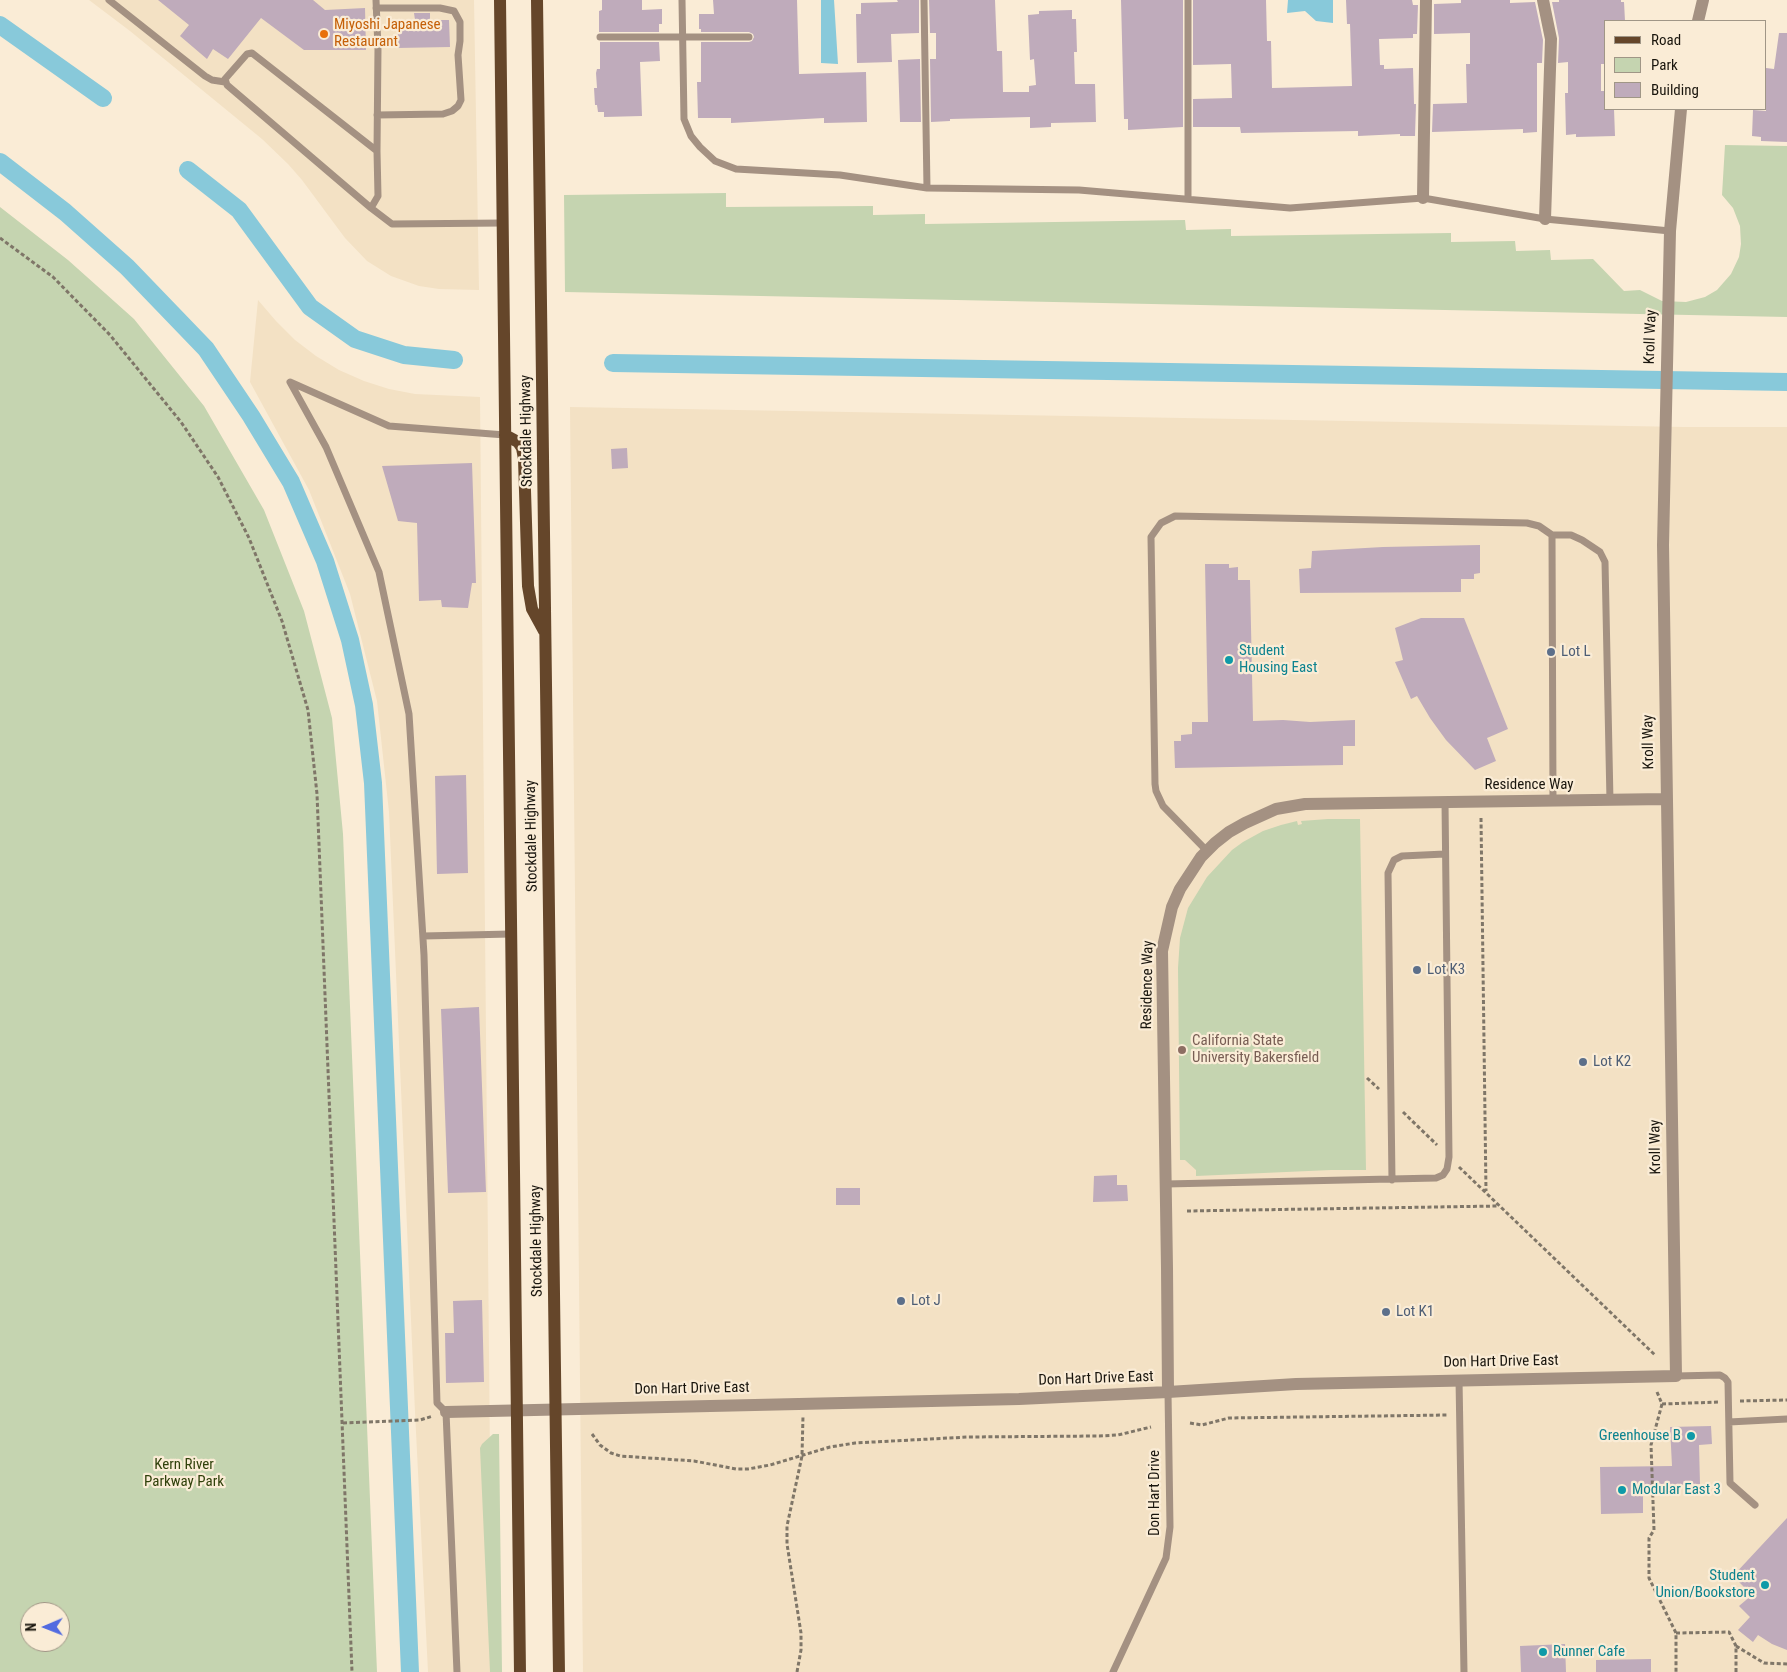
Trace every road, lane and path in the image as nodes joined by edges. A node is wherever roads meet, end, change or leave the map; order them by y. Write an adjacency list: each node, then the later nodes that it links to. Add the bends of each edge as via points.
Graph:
1 (109, 0): 15 (lane, via 205,76)
2 (500, 0): 24 (main road, Stockdale Highway)
3 (537, 0): 29 (main road, Stockdale Highway)
4 (682, 0): 13 (lane)
5 (924, 0): 19 (lane)
6 (1188, 0): 21 (lane)
7 (1426, 0): 20 (street)
8 (1543, 0): 23 (street, via 1551,39)
9 (1703, 0): 11 (street)
10 (376, 4): 17 (lane); 17 (lane, via 454,11 460,22 461,100 452,111 443,114)
11 (1698, 20)
12 (600, 37): 13 (lane)
13 (683, 38): 14 (lane); 19 (lane, via 684,119 691,136 715,161 736,169 840,175)
14 (749, 38)
15 (225, 82): 18 (lane, via 247,54 252,53); 22 (lane)
16 (1681, 110): 25 (street, Kroll Way)
17 (377, 116): 18 (lane)
18 (376, 151): 22 (lane, via 378,196)
19 (927, 188): 21 (lane, via 1079,190)
20 (1423, 198): 21 (lane, via 1290,208); 23 (lane)
21 (1188, 199)
22 (371, 208): 24 (lane, via 392,224)
23 (1545, 219): 25 (lane)
24 (502, 223): 27 (main road, Stockdale Highway)
25 (1670, 231): 30 (street, Kroll Way, via 1663,545)
26 (0, 238): 64 (path, via 53,277 110,335 181,422 218,477 249,538 282,621 308,710 317,794)
27 (505, 435): 29 (main road, via 518,442 523,452 528,586 532,608); 37 (main road, Stockdale Highway); 38 (lane, via 389,426 290,382 326,447 379,572 409,714)
28 (1552, 535): 31 (lane, via 1571,535 1582,540 1600,552 1605,562); 33 (lane); 35 (lane, via 1527,523 1175,516 1161,523 1152,537 1155,784 1163,806)
29 (546, 636): 57 (main road, Stockdale Highway)
30 (1666, 799): 31 (street, Residence Way); 48 (street, Kroll Way)
31 (1610, 801): 33 (street, Residence Way)
32 (1445, 802): 33 (street, Residence Way); 35 (street, Residence Way, via 1305,804 1276,809 1229,832); 36 (lane)
33 (1553, 802)
34 (1481, 818): 44 (path)
35 (1207, 851): 43 (street, Residence Way, via 1172,907 1162,950)
36 (1445, 854): 40 (lane, via 1402,856 1394,860 1388,874); 41 (lane)
37 (512, 934): 38 (lane); 58 (main road, Stockdale Highway)
38 (423, 936): 59 (lane, via 437,1403)
39 (1367, 1078): 40 (path)
40 (1390, 1099): 41 (path); 42 (lane)
41 (1449, 1157): 42 (lane, via 1447,1169 1436,1178); 44 (path)
42 (1392, 1180): 43 (lane)
43 (1166, 1184): 50 (street, Residence Way)
44 (1486, 1192): 45 (path)
45 (1499, 1206): 46 (path); 47 (path)
46 (1187, 1211)
47 (1655, 1355)
48 (1676, 1376): 49 (street, Don Hart Drive East); 63 (lane, via 1720,1375 1725,1378 1728,1382)
49 (1458, 1380): 50 (street, Don Hart Drive East, via 1296,1384); 60 (lane)
50 (1168, 1392): 55 (street, Don Hart Drive East, via 1019,1399); 78 (lane, Don Hart Drive, via 1170,1527 1166,1558)
51 (1657, 1392): 56 (path)
52 (1787, 1400): 53 (path)
53 (1740, 1401)
54 (1720, 1402): 56 (path)
55 (803, 1403): 57 (street, Don Hart Drive East); 68 (path)
56 (1662, 1404): 70 (path, via 1651,1446 1654,1530 1649,1538 1649,1578)
57 (555, 1409): 58 (street, Don Hart Drive East); 76 (main road, Stockdale Highway)
58 (518, 1410): 59 (street, Don Hart Drive East); 75 (main road, Stockdale Highway)
59 (446, 1412): 74 (lane)
60 (1458, 1415): 65 (path, via 1229,1418 1202,1425); 79 (lane)
61 (1787, 1419): 63 (lane)
62 (420, 1420): 64 (path)
63 (1729, 1422): 69 (lane, via 1730,1482)
64 (343, 1423): 73 (path)
65 (1190, 1423)
66 (1151, 1428): 68 (path, via 1099,1436 884,1441 830,1447)
67 (592, 1434): 68 (path, via 600,1445 620,1456 694,1460 736,1469 770,1465)
68 (802, 1456): 77 (path, via 786,1544 802,1633)
69 (1755, 1505)
70 (1676, 1633): 71 (path, via 1729,1632); 80 (path)
71 (1736, 1646): 72 (path, via 1764,1663); 81 (path)
72 (1787, 1664)
73 (352, 1672)
74 (457, 1672)
75 (520, 1672)
76 (558, 1672)
77 (797, 1672)
78 (1113, 1672)
79 (1464, 1672)
80 (1676, 1672)
81 (1736, 1672)

